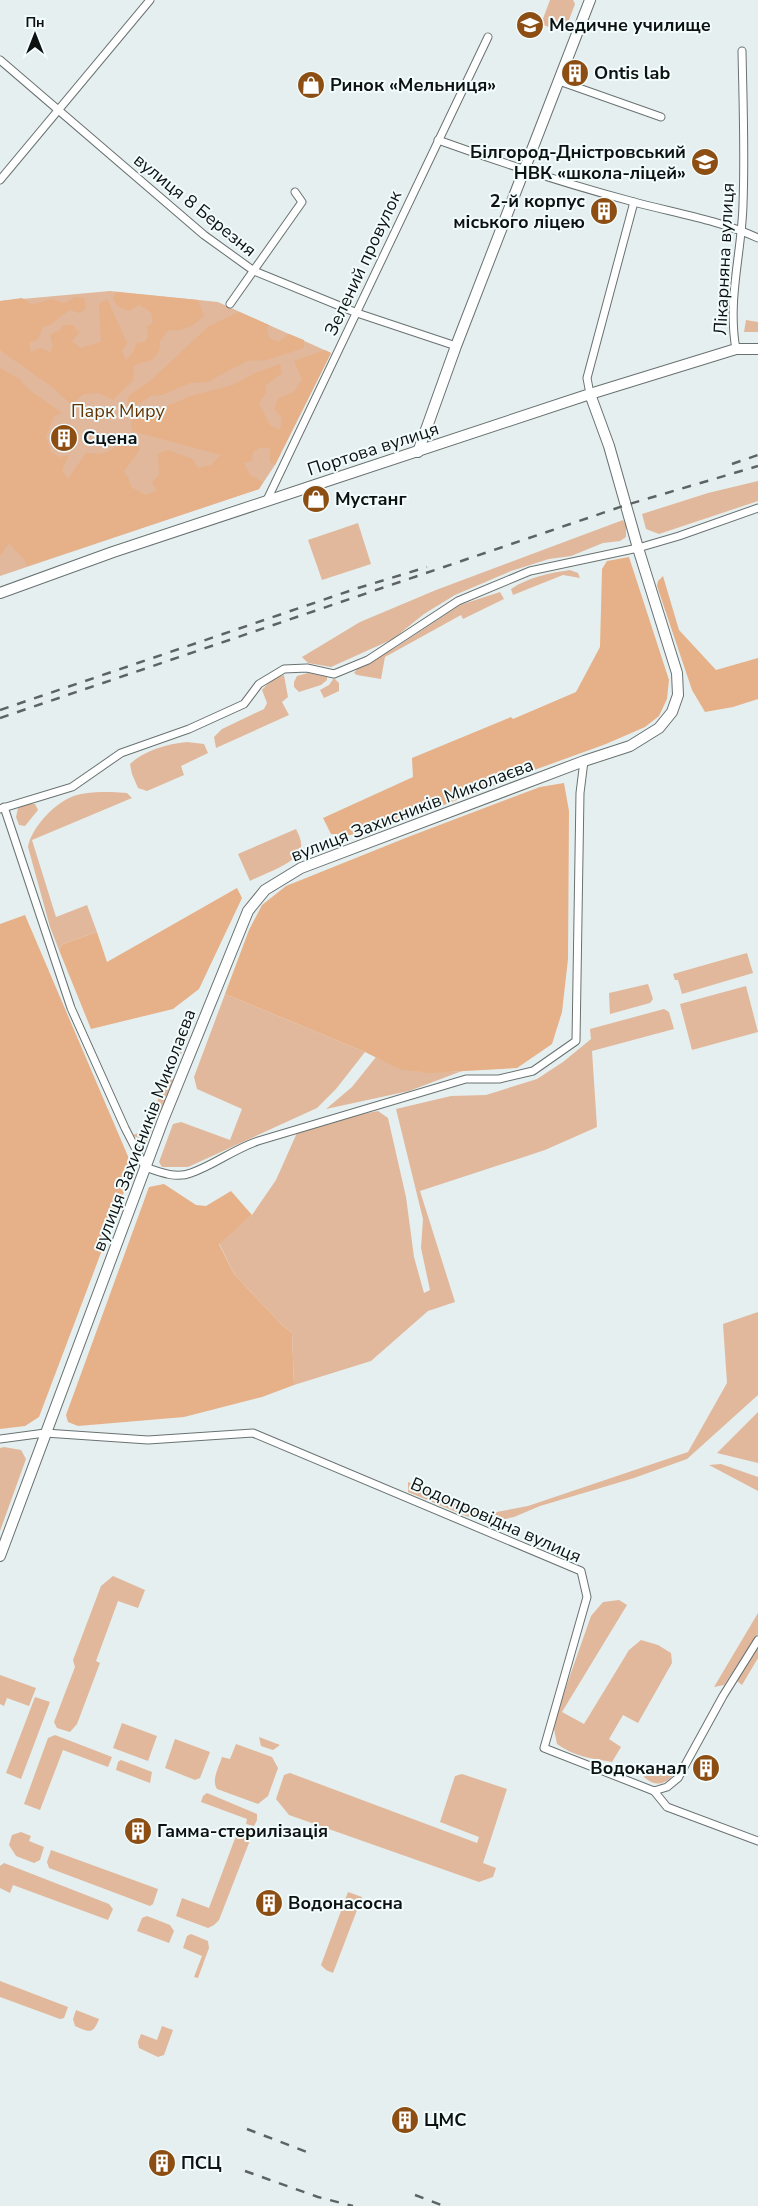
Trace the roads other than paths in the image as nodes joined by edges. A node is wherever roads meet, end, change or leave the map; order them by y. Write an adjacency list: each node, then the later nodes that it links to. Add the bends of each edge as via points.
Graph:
1 (150, 0): 7 (street)
2 (590, 0): 6 (street)
3 (488, 37): 9 (street, Зелений провулок)
4 (742, 51): 14 (street, Лікарняна вулиця, via 744,204)
5 (0, 60): 7 (street, вулиця 8 Березня)
6 (559, 81): 8 (street); 10 (street)
7 (58, 110): 11 (street); 16 (street, вулиця 8 Березня, via 204,235)
8 (661, 117)
9 (438, 140): 10 (street); 18 (street, Зелений провулок)
10 (524, 171): 13 (street); 19 (street)
11 (0, 180)
12 (295, 192): 16 (street, via 302,202)
13 (634, 202): 14 (street); 22 (street, via 587,378)
14 (741, 230): 15 (street); 21 (street, Лікарняна вулиця, via 732,330)
15 (758, 238)
16 (254, 271): 17 (street); 18 (street, вулиця 8 Березня)
17 (230, 304)
18 (357, 313): 19 (street, вулиця 8 Березня); 24 (street, Зелений провулок)
19 (456, 346): 23 (street)
20 (758, 348): 21 (street, Портова вулиця)
21 (736, 349): 22 (street, Портова вулиця)
22 (590, 394): 23 (street, Портова вулиця); 26 (street, вулиця Захисників Миколаєва, via 609,446)
23 (418, 452): 24 (street, Портова вулиця)
24 (266, 502): 27 (street, Портова вулиця)
25 (758, 508): 26 (street)
26 (638, 548): 28 (street, вулиця Захисників Миколаєва, via 677,673 678,695 672,712 660,728 630,746); 29 (street, via 530,571 458,601 376,655 334,674 307,668 284,669 259,684 244,704 190,729 122,753 72,787)
27 (0, 593)
28 (584, 761): 30 (street, вулиця Захисників Миколаєва, via 301,868 265,890 248,911); 30 (street, via 580,793 576,1041 533,1071 499,1079 466,1079 258,1141 190,1174 166,1174)
29 (2, 808): 30 (street, via 72,1008)
30 (146, 1168): 31 (street, вулиця Захисників Миколаєва)
31 (45, 1433): 32 (street); 33 (street, вулиця Захисників Миколаєва); 35 (street, Водопровідна вулиця, via 148,1440 253,1433 581,1571 587,1597 544,1748)
32 (0, 1439)
33 (0, 1556)
34 (758, 1640): 35 (street, via 678,1778 667,1787)
35 (654, 1791): 36 (street, via 666,1807)
36 (758, 1841)

